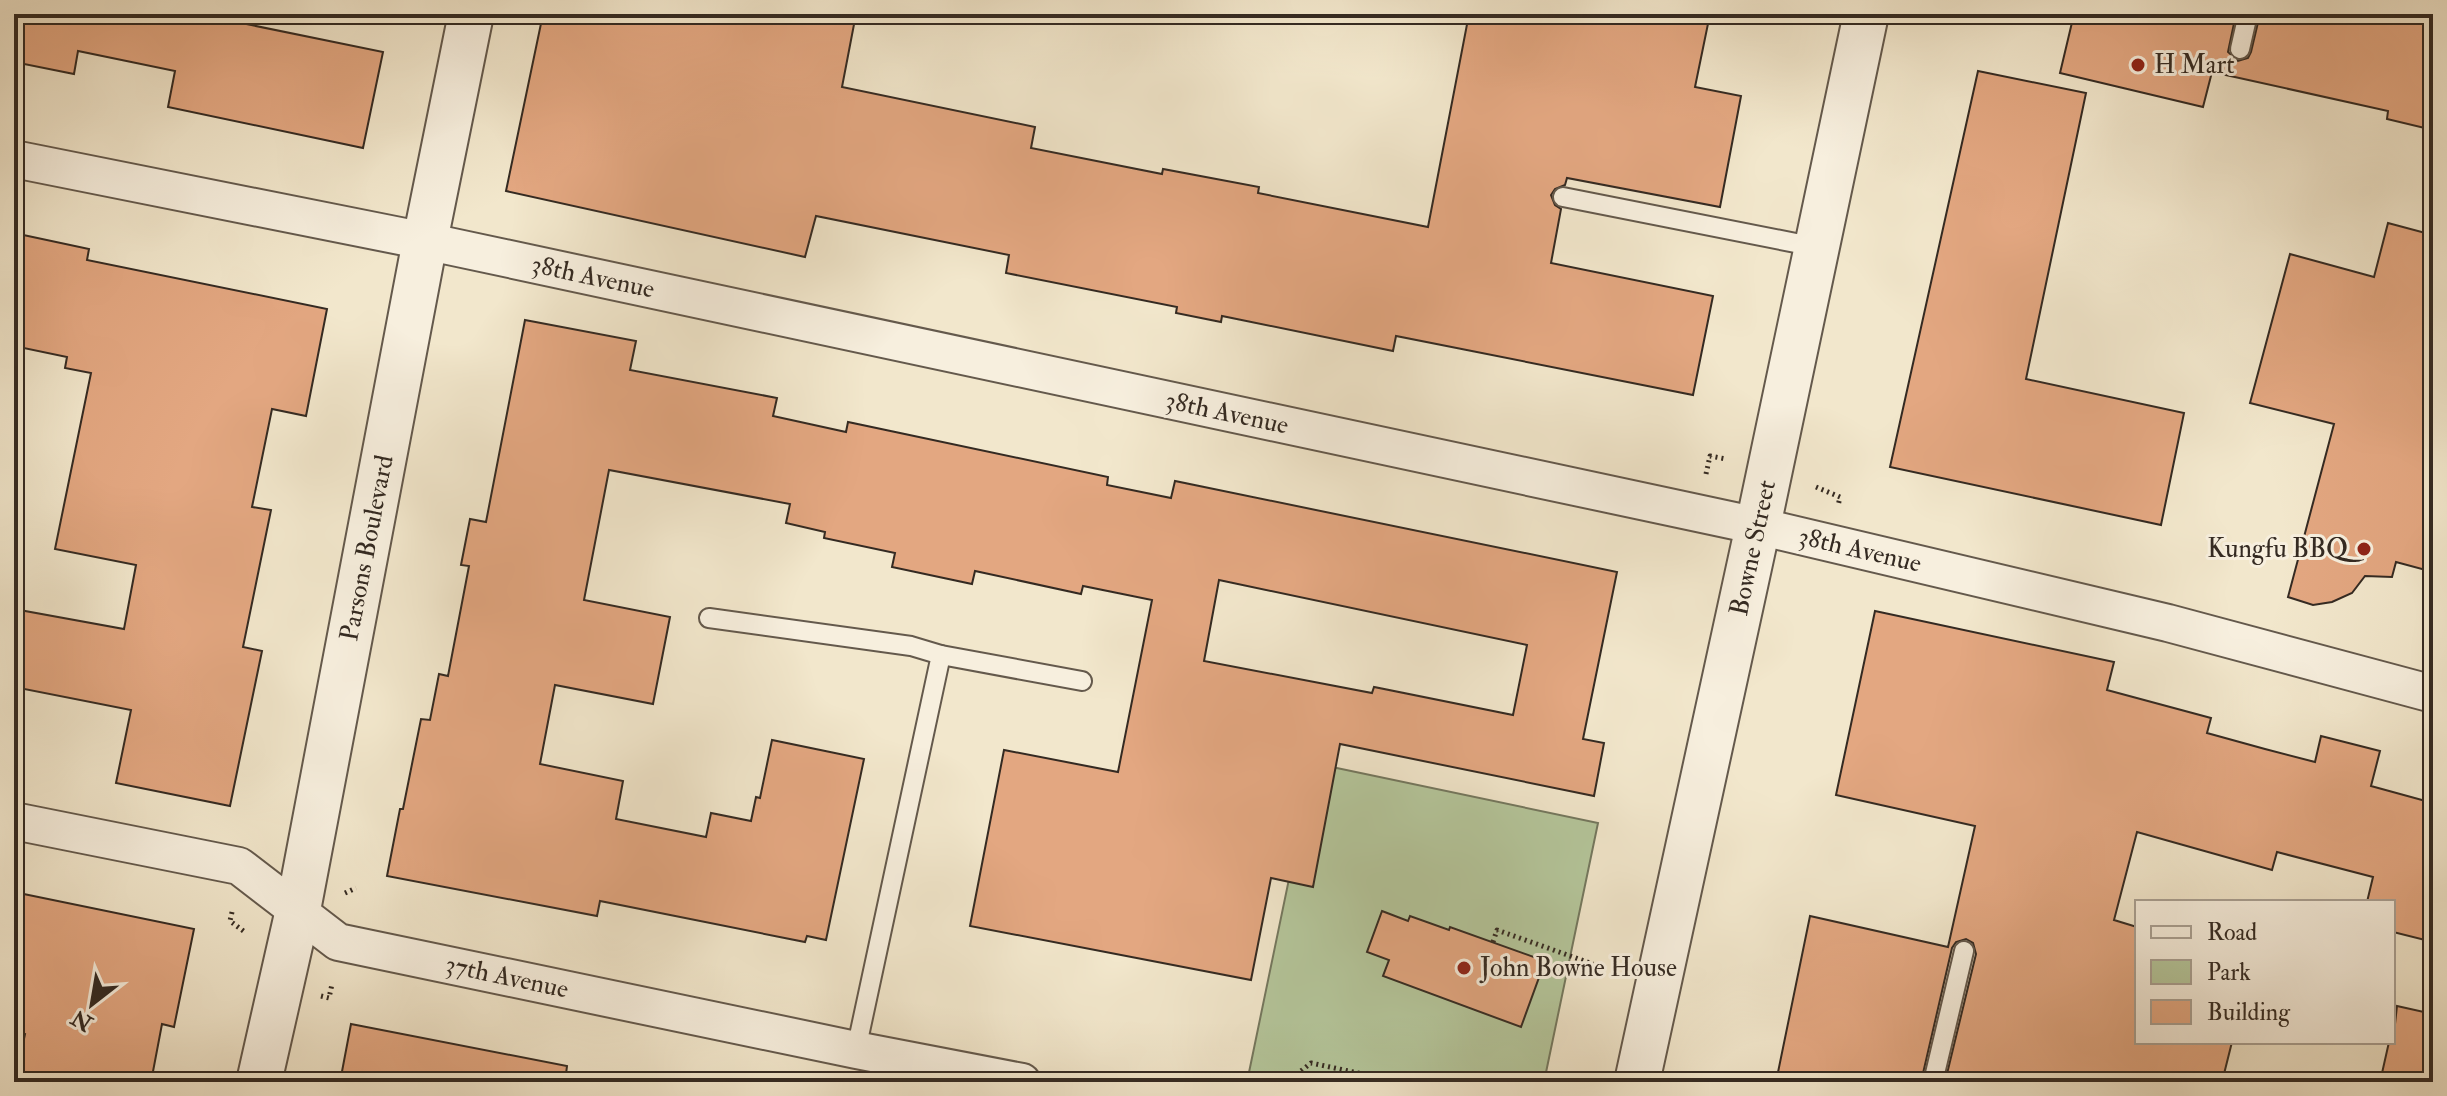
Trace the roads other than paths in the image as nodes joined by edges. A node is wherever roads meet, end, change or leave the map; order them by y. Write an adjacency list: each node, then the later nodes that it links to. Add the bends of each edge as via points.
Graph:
1 (471, 14): 7 (street, Parsons Boulevard)
2 (1866, 14): 8 (street, Bowne Street)
3 (2248, 14): 4 (lane)
4 (2240, 49)
5 (14, 159): 7 (street, 38th Avenue)
6 (1563, 197): 8 (lane)
7 (425, 241): 9 (street, 38th Avenue); 15 (street, Parsons Boulevard)
8 (1816, 247): 9 (street, Bowne Street)
9 (1758, 526): 13 (street, 38th Avenue, via 2168,623); 20 (street, Bowne Street)
10 (709, 618): 11 (lane, via 911,646)
11 (941, 655): 12 (lane); 17 (lane)
12 (1082, 681)
13 (2433, 694)
14 (14, 821): 15 (street, 37th Avenue, via 239,866)
15 (298, 910): 17 (street, 37th Avenue, via 338,942); 18 (street, Parsons Boulevard)
16 (1964, 951): 21 (lane)
17 (856, 1050): 19 (street, 37th Avenue)
18 (259, 1082)
19 (1022, 1082)
20 (1637, 1082)
21 (1933, 1082)

